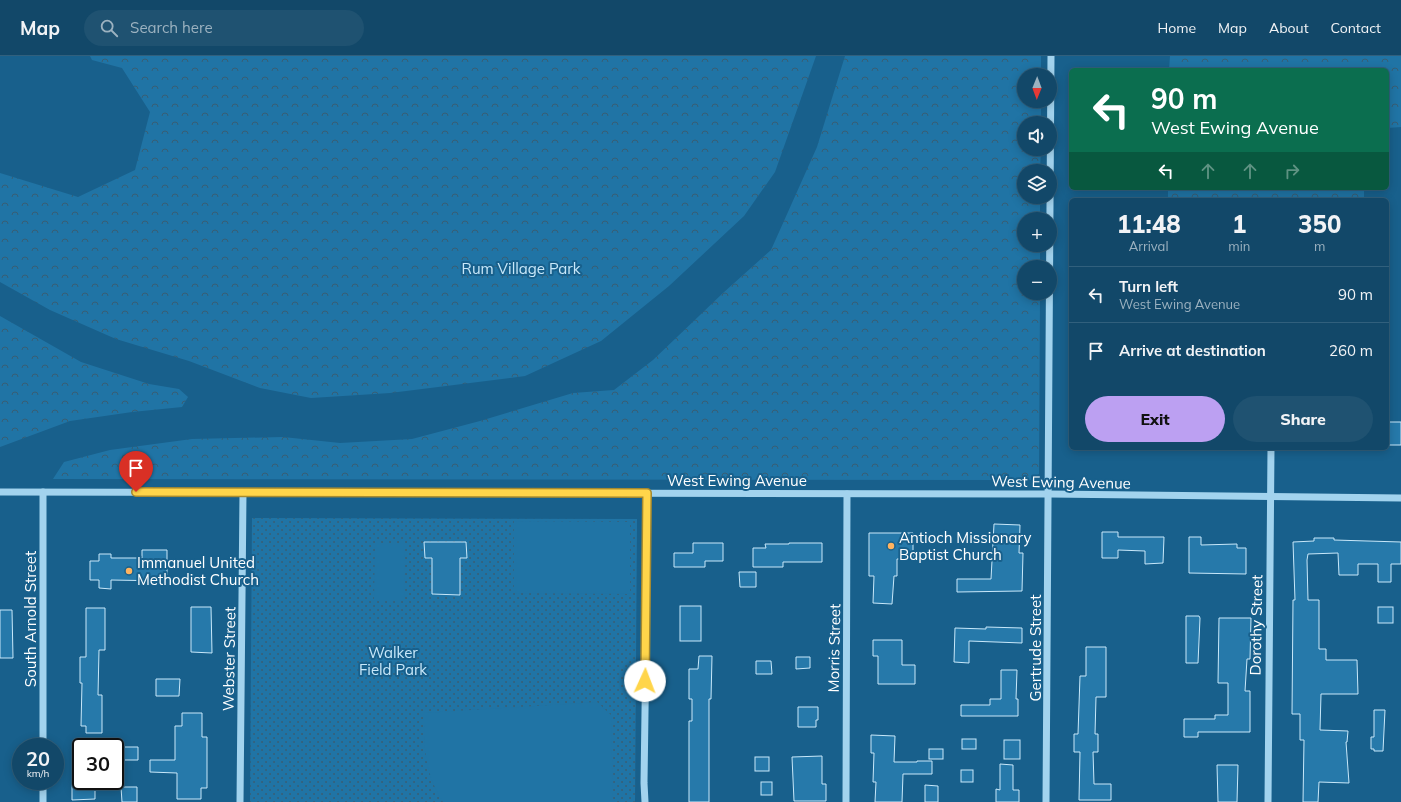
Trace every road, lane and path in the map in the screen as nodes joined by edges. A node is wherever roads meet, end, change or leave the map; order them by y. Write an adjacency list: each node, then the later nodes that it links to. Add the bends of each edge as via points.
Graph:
1 (1051, 56): 8 (street, Gertrude Street)
2 (1272, 450): 9 (street, Dorothy Street)
3 (0, 492): 4 (street, West Ewing Avenue)
4 (43, 492): 5 (street, West Ewing Avenue); 11 (street, South Arnold Street)
5 (243, 493): 6 (street, West Ewing Avenue); 14 (street, Webster Street)
6 (647, 493): 7 (street, West Ewing Avenue); 15 (street)
7 (847, 494): 8 (street, West Ewing Avenue); 16 (street, Morris Street)
8 (1049, 494): 9 (street, West Ewing Avenue); 17 (street, Gertrude Street)
9 (1270, 497): 10 (street, West Ewing Avenue); 18 (street, Dorothy Street)
10 (1401, 498)
11 (43, 738)
12 (43, 790): 13 (street)
13 (43, 802)
14 (240, 802)
15 (645, 802)
16 (846, 802)
17 (1046, 802)
18 (1268, 802)

